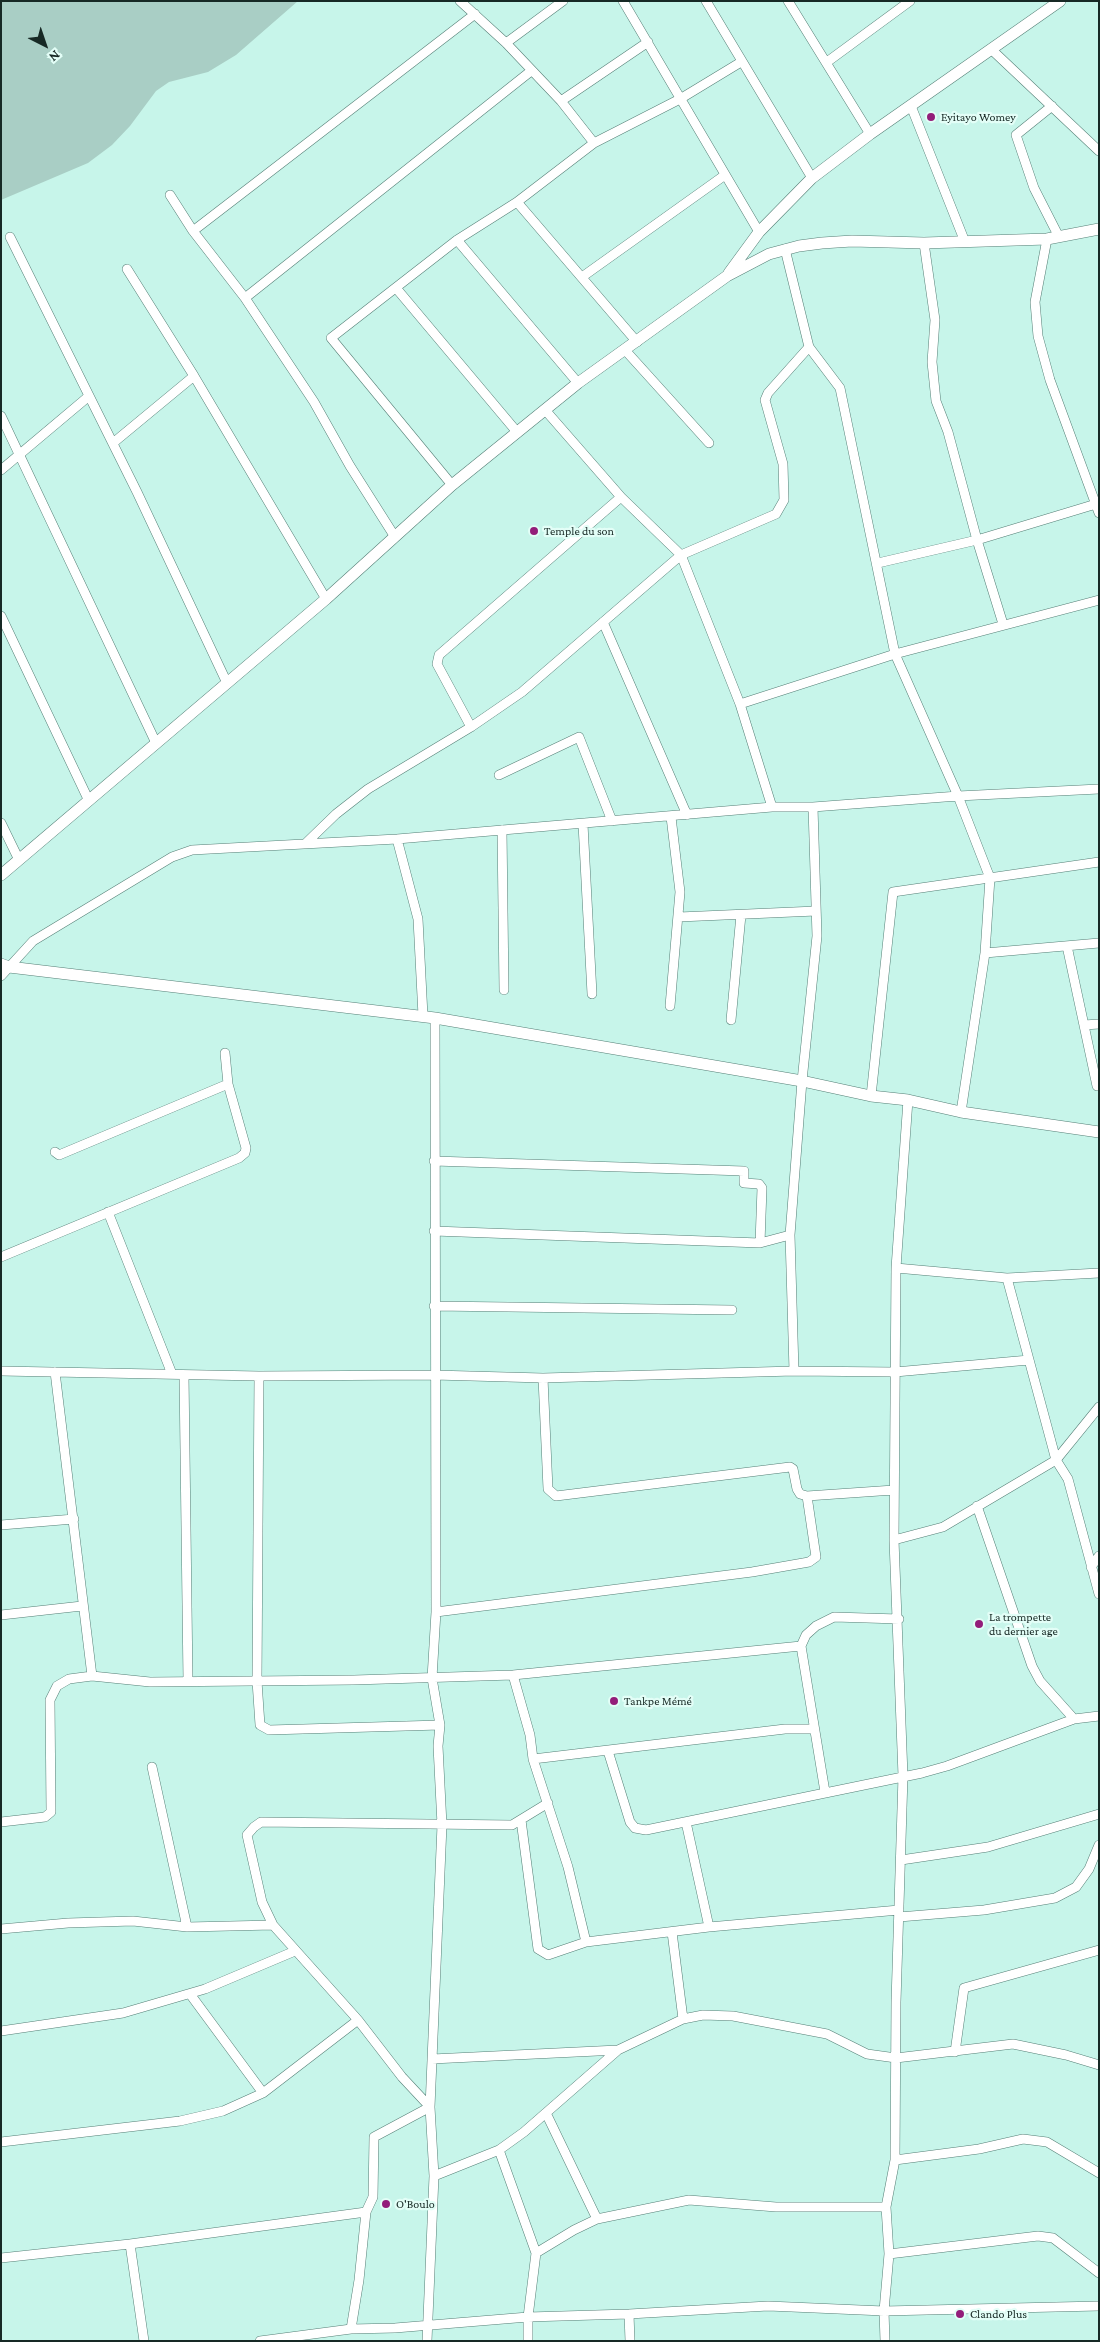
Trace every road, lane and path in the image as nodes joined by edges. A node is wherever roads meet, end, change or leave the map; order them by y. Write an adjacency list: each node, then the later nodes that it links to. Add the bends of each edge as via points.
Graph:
1 (460, 1): 8 (street)
2 (563, 1): 10 (street)
3 (623, 1): 9 (street)
4 (706, 1): 12 (street)
5 (788, 1): 13 (street)
6 (910, 1): 13 (street)
7 (1060, 1): 11 (street)
8 (475, 14): 10 (street); 27 (street)
9 (648, 42): 15 (street); 16 (street)
10 (506, 43): 14 (street)
11 (992, 50): 17 (street); 18 (street)
12 (741, 62): 15 (street); 23 (street)
13 (827, 62): 19 (street)
14 (531, 71): 16 (street); 39 (street)
15 (680, 99): 20 (street); 22 (street)
16 (561, 101): 20 (street)
17 (911, 106): 19 (street); 32 (street)
18 (1052, 106): 21 (street); 30 (street, via 1016,135)
19 (870, 134): 23 (street)
20 (594, 143): 25 (street)
21 (1099, 151)
22 (725, 175): 28 (street); 37 (street)
23 (812, 178): 28 (street)
24 (170, 196): 27 (street)
25 (517, 202): 31 (street); 37 (street)
26 (1099, 228): 30 (street)
27 (193, 231): 39 (street)
28 (759, 232): 36 (street)
29 (10, 237): 45 (street)
30 (1053, 238): 32 (street); 55 (street, via 1035,302 1038,336 1050,380)
31 (457, 240): 38 (street); 44 (street)
32 (965, 242): 33 (street)
33 (924, 243): 34 (street, via 852,241); 58 (street, via 935,320 932,362 936,401 948,432)
34 (785, 249): 36 (street, via 753,261); 41 (street)
35 (127, 269): 43 (street)
36 (727, 276): 40 (street)
37 (582, 277): 40 (street)
38 (396, 288): 48 (street); 53 (street, via 331,338)
39 (245, 298): 57 (street, via 314,402)
40 (638, 342): 42 (street)
41 (809, 347): 59 (street, via 765,400 783,464 784,500 776,514); 60 (street, via 840,388)
42 (625, 350): 44 (street); 50 (street)
43 (194, 376): 49 (street); 61 (street)
44 (578, 383): 46 (street)
45 (89, 396): 49 (street); 51 (street)
46 (546, 410): 48 (street); 54 (street)
47 (1, 416): 51 (street)
48 (517, 432): 53 (street)
49 (113, 443): 67 (street)
50 (709, 443)
51 (20, 455): 52 (street); 70 (street)
52 (1, 470)
53 (452, 485): 57 (street)
54 (621, 497): 59 (street); 69 (street, via 439,655 438,664)
55 (1096, 504): 56 (street); 58 (street)
56 (1099, 514)
57 (395, 537): 61 (street)
58 (977, 540): 60 (street); 65 (street)
59 (681, 555): 64 (street); 68 (street)
60 (878, 563): 66 (street)
61 (326, 599): 67 (street)
62 (1099, 600): 65 (street)
63 (1, 616): 74 (street)
64 (602, 622): 69 (street, via 522,692); 77 (street)
65 (1003, 624): 66 (street)
66 (895, 654): 68 (street); 73 (street)
67 (227, 683): 70 (street)
68 (740, 704): 75 (street)
69 (471, 727): 84 (street, via 368,789)
70 (156, 743): 74 (street)
71 (499, 775): 79 (street, via 580,737)
72 (1099, 789): 73 (street)
73 (958, 796): 76 (street); 88 (street)
74 (89, 801): 85 (street)
75 (772, 807): 76 (street); 77 (street)
76 (813, 807): 89 (street)
77 (687, 815): 78 (street)
78 (671, 817): 79 (street); 91 (street, via 680,881)
79 (612, 822): 81 (street)
80 (1, 823): 85 (street)
81 (583, 824): 82 (street); 97 (street)
82 (502, 830): 83 (street); 96 (street)
83 (398, 838): 84 (street); 99 (street, via 418,919)
84 (305, 844): 95 (street, via 182,853 33,941)
85 (19, 860): 87 (street)
86 (1099, 862): 88 (street)
87 (1, 875)
88 (990, 878): 94 (street); 107 (street, via 893,892)
89 (816, 911): 90 (street); 104 (street, via 817,936)
90 (741, 915): 91 (street); 100 (street)
91 (679, 917): 98 (street)
92 (1099, 943): 93 (street)
93 (1067, 946): 94 (street); 102 (street)
94 (985, 953): 109 (street)
95 (4, 969): 99 (street)
96 (504, 990)
97 (592, 994)
98 (670, 1006)
99 (429, 1017): 104 (street); 112 (street)
100 (731, 1020)
101 (1099, 1024): 102 (street)
102 (1084, 1025): 106 (street)
103 (225, 1053): 105 (street)
104 (802, 1081): 107 (street); 115 (street)
105 (228, 1084): 111 (street, via 59,1155); 113 (street, via 245,1154)
106 (1098, 1086)
107 (871, 1096): 108 (street)
108 (908, 1100): 109 (street); 118 (street)
109 (961, 1112): 110 (street)
110 (1099, 1132)
111 (55, 1152)
112 (434, 1161): 114 (street); 116 (street, via 744,1171 744,1182 759,1184 762,1188)
113 (108, 1212): 117 (street); 128 (street)
114 (434, 1231): 116 (street); 121 (street)
115 (790, 1234): 116 (street); 125 (street)
116 (760, 1243)
117 (1, 1257)
118 (896, 1268): 120 (street); 127 (street)
119 (1099, 1273): 120 (street)
120 (1007, 1278): 123 (street)
121 (434, 1306): 122 (street); 130 (street)
122 (732, 1310)
123 (1029, 1360): 127 (street); 134 (street)
124 (1, 1371): 126 (street)
125 (794, 1371): 127 (street); 132 (street)
126 (54, 1372): 128 (street); 138 (street)
127 (895, 1372): 135 (street)
128 (172, 1374): 129 (street)
129 (184, 1375): 131 (street); 152 (street)
130 (434, 1375): 131 (street); 132 (street); 145 (street)
131 (259, 1376): 153 (street)
132 (543, 1378): 136 (street, via 548,1489 556,1496 790,1467 797,1489)
133 (1099, 1407): 134 (street)
134 (1056, 1460): 137 (street); 142 (street, via 1068,1480)
135 (894, 1490): 136 (street); 140 (street)
136 (807, 1496): 145 (street, via 816,1557 810,1562)
137 (977, 1506): 140 (street, via 943,1527); 155 (street, via 1032,1666 1040,1681)
138 (74, 1519): 139 (street); 144 (street)
139 (1, 1525)
140 (894, 1540): 147 (street)
141 (1099, 1556): 142 (street)
142 (1091, 1567): 143 (street)
143 (1099, 1594)
144 (82, 1606): 146 (street); 150 (street)
145 (436, 1612): 151 (street)
146 (1, 1615)
147 (898, 1619): 148 (street, via 834,1617 816,1626 806,1635); 161 (street)
148 (801, 1646): 149 (street); 157 (street)
149 (513, 1675): 151 (street); 159 (street, via 530,1735)
150 (92, 1676): 152 (street, via 150,1682); 166 (street, via 69,1679 57,1686 50,1700 51,1812 45,1817)
151 (432, 1678): 153 (street); 156 (street)
152 (188, 1681): 153 (street)
153 (258, 1681): 156 (street, via 260,1725 269,1730)
154 (1099, 1716): 155 (street)
155 (1074, 1719): 161 (street, via 947,1766)
156 (440, 1725): 168 (street)
157 (814, 1729): 158 (street, via 756,1732); 162 (street)
158 (608, 1752): 159 (street); 167 (street, via 630,1822 635,1828 646,1830)
159 (533, 1759): 163 (street)
160 (152, 1767): 173 (street)
161 (902, 1776): 162 (street); 170 (street)
162 (825, 1792): 167 (street)
163 (548, 1803): 165 (street); 177 (street)
164 (1099, 1814): 170 (street, via 988,1847)
165 (521, 1820): 168 (street, via 512,1824); 177 (street, via 538,1949 548,1955)
166 (1, 1822)
167 (686, 1822): 174 (street)
168 (442, 1825): 172 (street, via 262,1822 254,1826 248,1835 262,1902); 187 (street)
169 (1099, 1845): 171 (street, via 1089,1869 1076,1886 1055,1898 984,1910)
170 (902, 1860): 171 (street)
171 (899, 1914): 174 (street); 186 (street)
172 (272, 1925): 173 (street); 179 (street)
173 (187, 1927): 175 (street, via 133,1921)
174 (709, 1927): 176 (street)
175 (1, 1929)
176 (672, 1932): 177 (street); 181 (street)
177 (586, 1942)
178 (1099, 1950): 185 (street, via 964,1988)
179 (295, 1951): 180 (street); 182 (street)
180 (190, 1994): 183 (street, via 123,2013); 189 (street)
181 (683, 2019): 184 (street); 186 (street, via 703,2015 733,2016 827,2034 867,2054)
182 (358, 2020): 189 (street); 190 (street)
183 (1, 2031)
184 (618, 2050): 187 (street); 191 (street)
185 (955, 2052): 186 (street); 188 (street, via 1013,2044)
186 (896, 2058): 194 (street)
187 (432, 2059): 190 (street)
188 (1099, 2065)
189 (263, 2092): 192 (street, via 223,2111 180,2122)
190 (430, 2107): 196 (street); 198 (street, via 374,2137 373,2197)
191 (546, 2113): 193 (street); 199 (street)
192 (1, 2142)
193 (499, 2150): 196 (street); 201 (street)
194 (895, 2160): 195 (street, via 979,2149 1023,2139 1047,2142); 197 (street)
195 (1099, 2173)
196 (434, 2176): 209 (street)
197 (886, 2207): 199 (street, via 776,2207 689,2200); 202 (street)
198 (366, 2212): 200 (street); 210 (street)
199 (597, 2219): 201 (street)
200 (130, 2244): 203 (street); 211 (street)
201 (536, 2253): 208 (street)
202 (888, 2254): 204 (street, via 1038,2236 1053,2238); 206 (street)
203 (1, 2258)
204 (1099, 2272)
205 (1099, 2306): 206 (street)
206 (884, 2311): 207 (street, via 768,2306); 216 (street)
207 (629, 2314): 208 (street); 215 (street)
208 (528, 2317): 209 (street); 214 (street)
209 (427, 2324): 210 (street); 213 (street)
210 (351, 2329): 212 (street)
211 (144, 2341)
212 (260, 2341)
213 (427, 2341)
214 (528, 2341)
215 (630, 2341)
216 (885, 2341)

